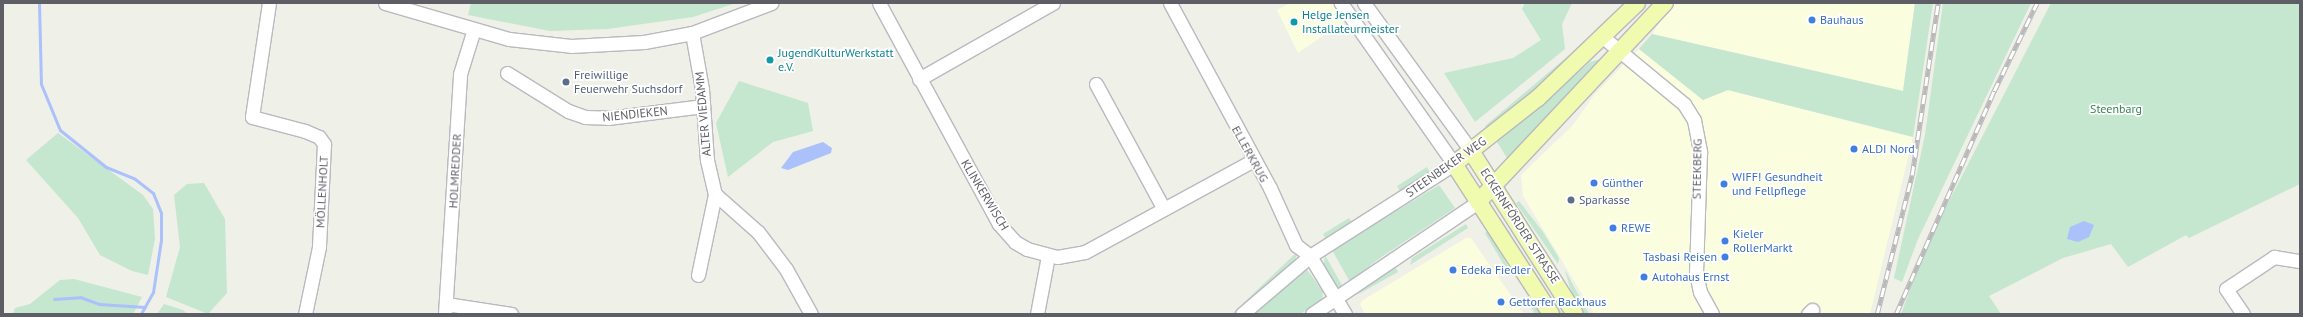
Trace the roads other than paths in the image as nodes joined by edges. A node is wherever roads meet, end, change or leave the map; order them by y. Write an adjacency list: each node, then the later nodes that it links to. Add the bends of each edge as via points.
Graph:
1 (268, 3): 33 (street, MÖLLENHOLT, via 252,117 305,131 320,137 324,144 319,247)
2 (385, 3): 12 (street)
3 (771, 3): 13 (street)
4 (879, 3): 17 (street, KLINKERWISCH)
5 (1053, 3): 17 (street)
6 (1170, 3): 21 (street, ELLERKRUG)
7 (1341, 3): 11 (street, ECKERNFÖRDER STRASSE)
8 (1365, 3): 11 (street); 20 (street, ECKERNFÖRDER STRASSE)
9 (1637, 3): 14 (main road, STEENBEKER WEG)
10 (1665, 3): 15 (main road)
11 (1350, 15): 22 (street, ECKERNFÖRDER STRASSE)
12 (474, 29): 13 (street, via 509,39 571,46 644,42); 32 (street, HOLMREDDER, via 460,74)
13 (692, 33): 19 (street, ALTER VIEDAMM)
14 (1604, 38): 15 (street, STEEKBERG); 20 (main road, STEENBEKER WEG, via 1538,98)
15 (1620, 52): 23 (main road); 42 (street, STEEKBERG, via 1684,104 1694,120 1700,152 1696,273 1700,292)
16 (507, 73): 19 (street, NIENDIEKEN, via 568,111 585,117 608,118)
17 (919, 79): 27 (street, KLINKERWISCH, via 999,224 1020,246)
18 (1096, 84): 26 (street)
19 (703, 106): 24 (street, ALTER VIEDAMM, via 707,160)
20 (1471, 151): 22 (main road, STEENBEKER WEG); 23 (main road, ECKERNFÖRDER STRASSE)
21 (1254, 160): 26 (street, KLINKERWISCH); 28 (street, ELLERKRUG, via 1296,246)
22 (1454, 164): 25 (main road, ECKERNFÖRDER STRASSE); 28 (street, STEENBEKER WEG)
23 (1494, 184): 25 (main road); 41 (main road, ECKERNFÖRDER STRASSE)
24 (715, 194): 30 (street, ALTER VIEDAMM); 35 (street, via 758,232 786,269)
25 (1478, 202): 31 (street); 40 (main road, ECKERNFÖRDER STRASSE)
26 (1164, 209): 27 (street, KLINKERWISCH, via 1085,252 1065,257)
27 (1048, 256): 36 (street)
28 (1310, 256): 31 (street, ELLERKRUG); 37 (street, STEENBEKER WEG)
29 (2300, 260): 43 (street, via 2274,256 2226,289)
30 (698, 275)
31 (1336, 299): 38 (street); 39 (street, ELLERKRUG)
32 (445, 309): 34 (street)
33 (305, 314)
34 (511, 314)
35 (811, 314)
36 (1037, 314)
37 (1242, 314)
38 (1312, 314)
39 (1345, 314)
40 (1551, 314)
41 (1575, 314)
42 (1712, 314)
43 (2243, 314)

